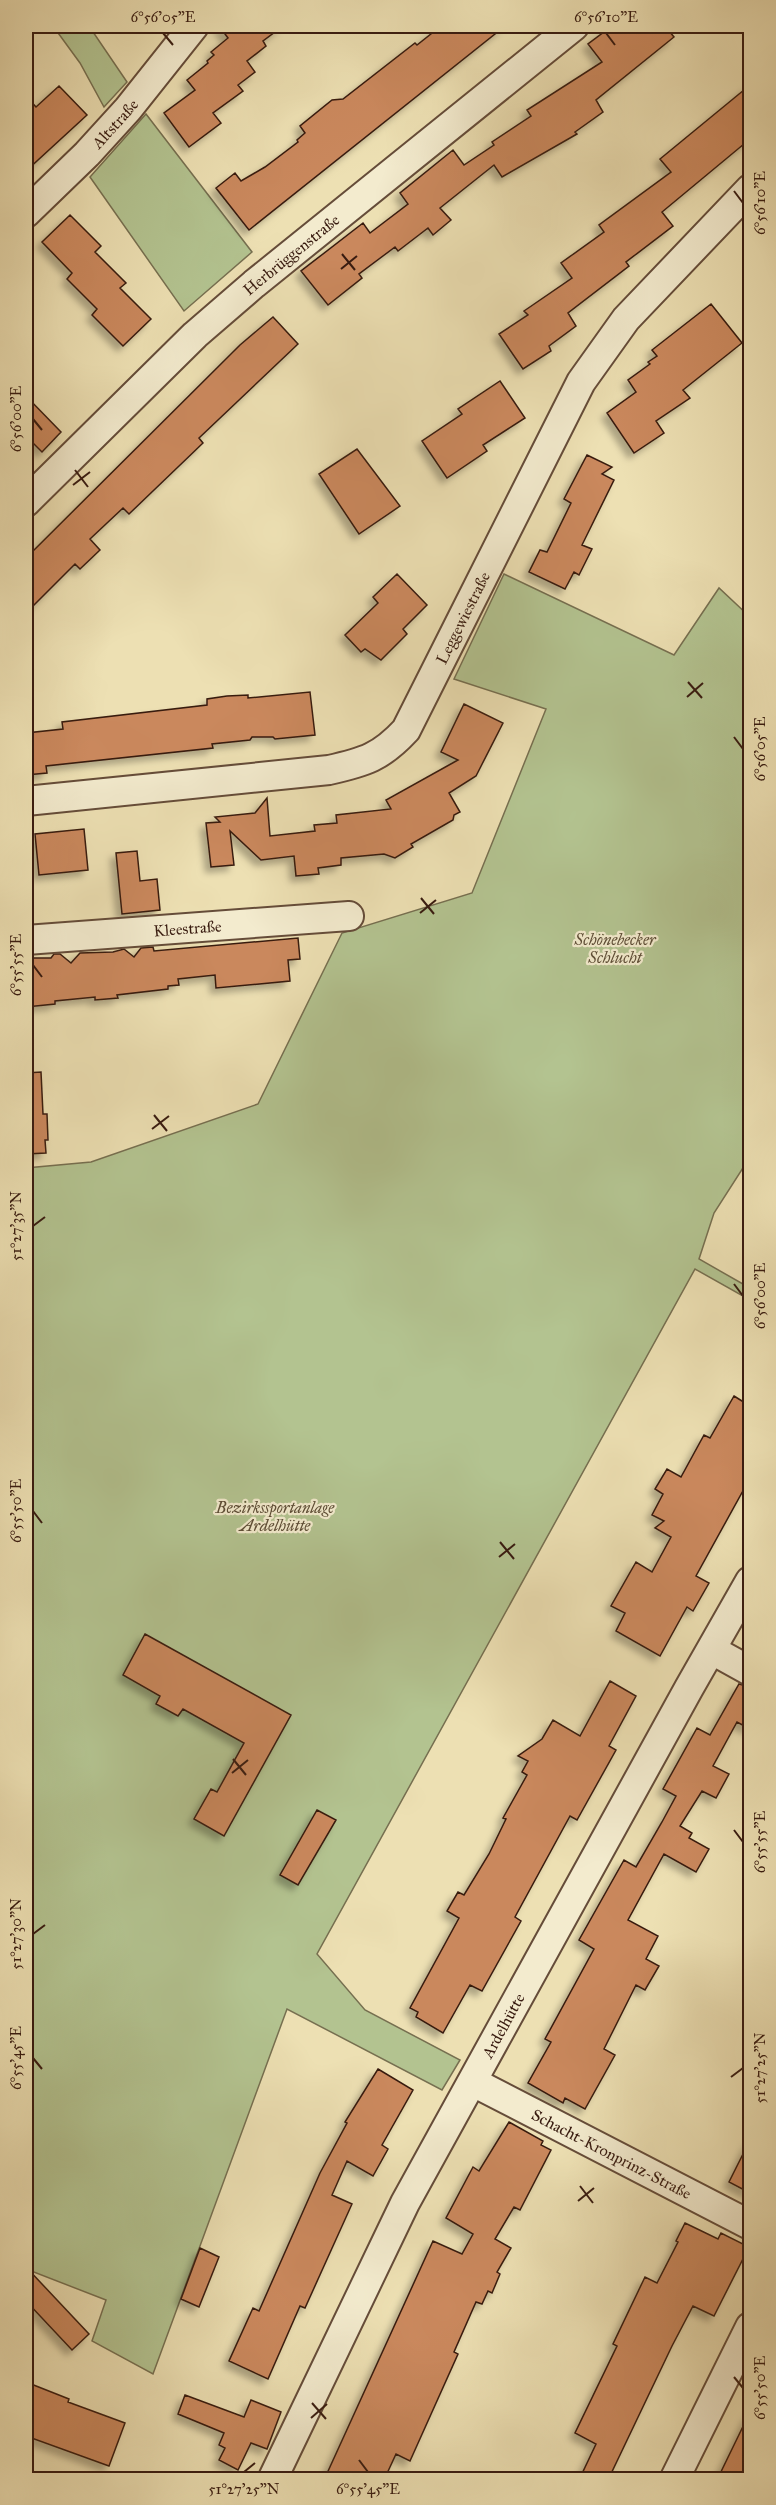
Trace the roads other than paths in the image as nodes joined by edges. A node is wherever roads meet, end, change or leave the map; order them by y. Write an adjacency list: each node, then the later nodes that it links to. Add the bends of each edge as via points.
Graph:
1 (194, 26): 4 (street, Altstraße, via 74,169)
2 (574, 26): 5 (street, Herbrüggenstraße, via 195,335)
3 (750, 189): 6 (street, Leggewiestraße, via 626,320 582,382 406,730 389,748 362,762 328,770)
4 (26, 213)
5 (26, 502)
6 (26, 801)
7 (349, 916): 8 (street, Kleestraße)
8 (26, 940)
9 (750, 1581): 10 (street, Ardelhütte)
10 (712, 1650): 11 (street); 12 (street, Ardelhütte)
11 (750, 1671)
12 (472, 2082): 13 (street, Schacht-Kronprinz-Straße); 15 (street, Ardelhütte, via 385,2243)
13 (750, 2225)
14 (750, 2326): 16 (street)
15 (272, 2480)
16 (674, 2480)

